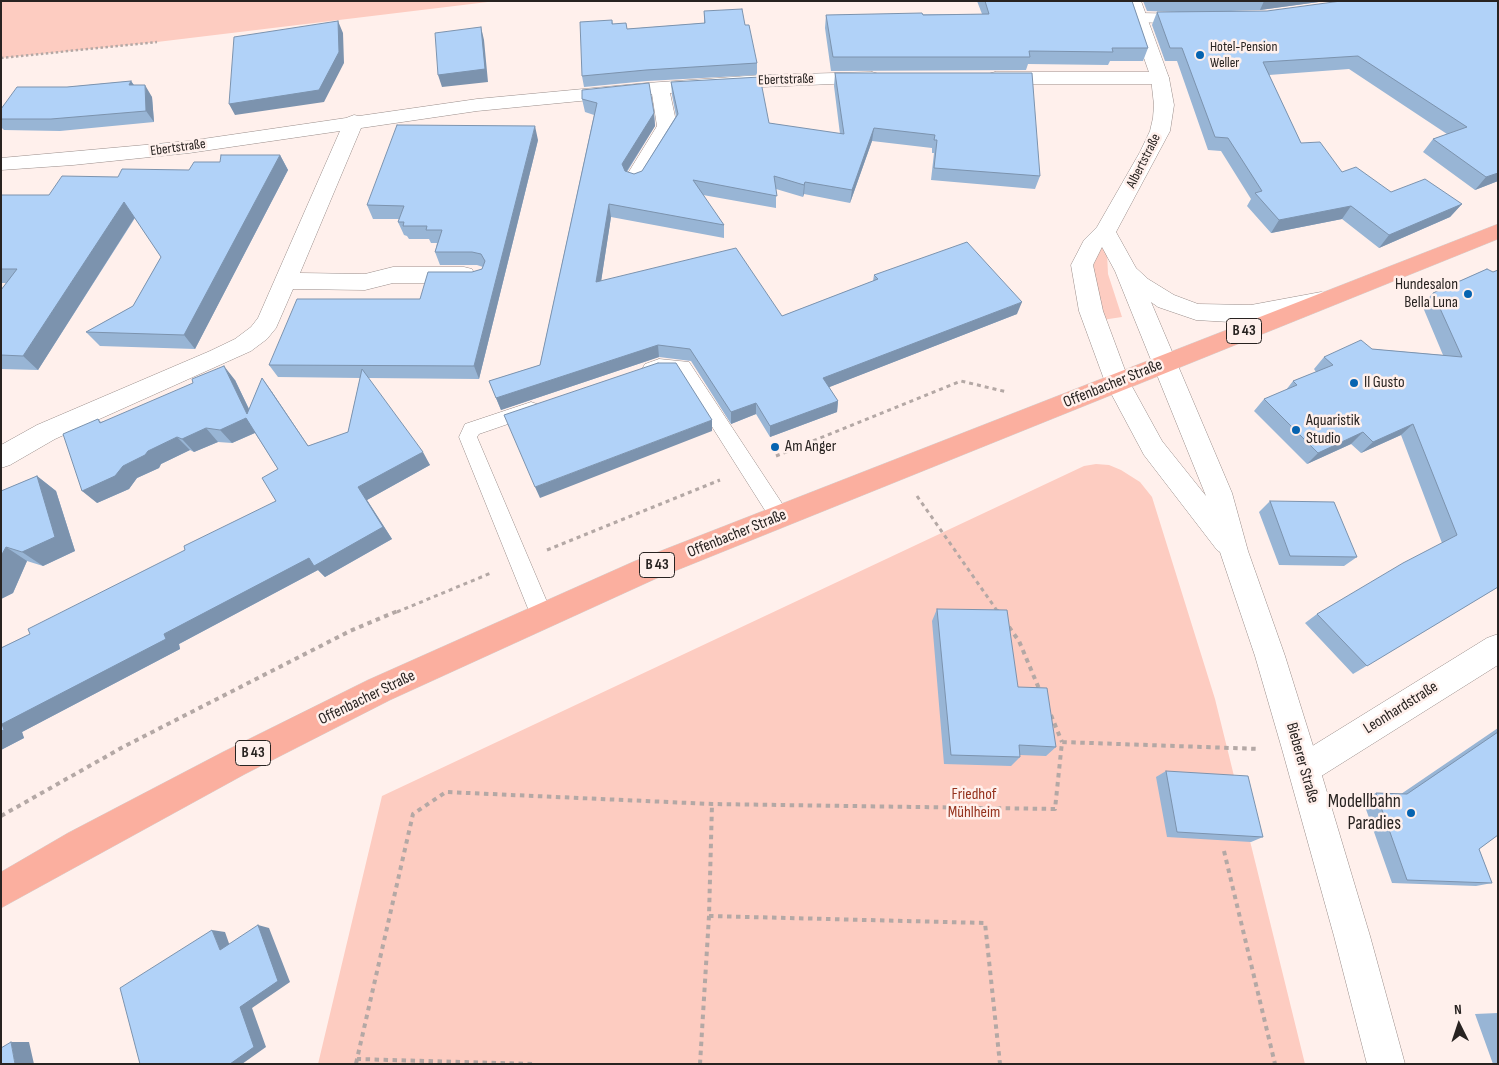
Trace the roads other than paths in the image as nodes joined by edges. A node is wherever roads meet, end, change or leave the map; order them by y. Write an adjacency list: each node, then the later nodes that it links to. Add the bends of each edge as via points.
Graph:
1 (1136, 9): 2 (street); 5 (street, Albertstraße)
2 (1212, 19)
3 (889, 78): 6 (street, Ebertstraße, via 761,81)
4 (976, 78): 5 (street)
5 (1160, 78): 11 (street, Albertstraße, via 1164,105 1160,132)
6 (660, 88): 7 (street, Ebertstraße, via 477,104); 9 (street, via 667,126)
7 (354, 121): 8 (street, Ebertstraße, via 151,151); 14 (street)
8 (1, 164)
9 (635, 178)
10 (1498, 231): 15 (main road, Offenbacher Straße / B 43)
11 (1106, 232): 12 (street); 18 (street, Albertstraße, via 1092,245 1082,265 1091,311)
12 (1126, 271): 15 (street, via 1140,285 1166,301 1196,312 1251,313); 16 (street)
13 (477, 275): 14 (street, via 393,275 365,282)
14 (286, 281): 20 (street, via 268,322 259,334 243,345 46,432)
15 (1322, 299): 16 (main road, Offenbacher Straße / B 43)
16 (1165, 363): 18 (main road, Offenbacher Straße / B 43); 22 (street, Bieberer Straße, via 1220,493)
17 (631, 376): 21 (lane, via 658,366 682,367)
18 (1117, 382): 21 (main road, Offenbacher Straße / B 43); 22 (street, Bieberer Straße, via 1153,448)
19 (547, 404): 23 (lane, via 472,429 468,437)
20 (1, 458)
21 (780, 517): 23 (main road, Offenbacher Straße / B 43, via 645,570)
22 (1234, 551): 25 (street, Bieberer Straße)
23 (542, 616): 26 (main road, Offenbacher Straße / B 43, via 380,690 243,758)
24 (1498, 648): 25 (street, Leonhardstraße)
25 (1301, 759): 27 (street, Bieberer Straße)
26 (1, 891)
27 (1386, 1064)

